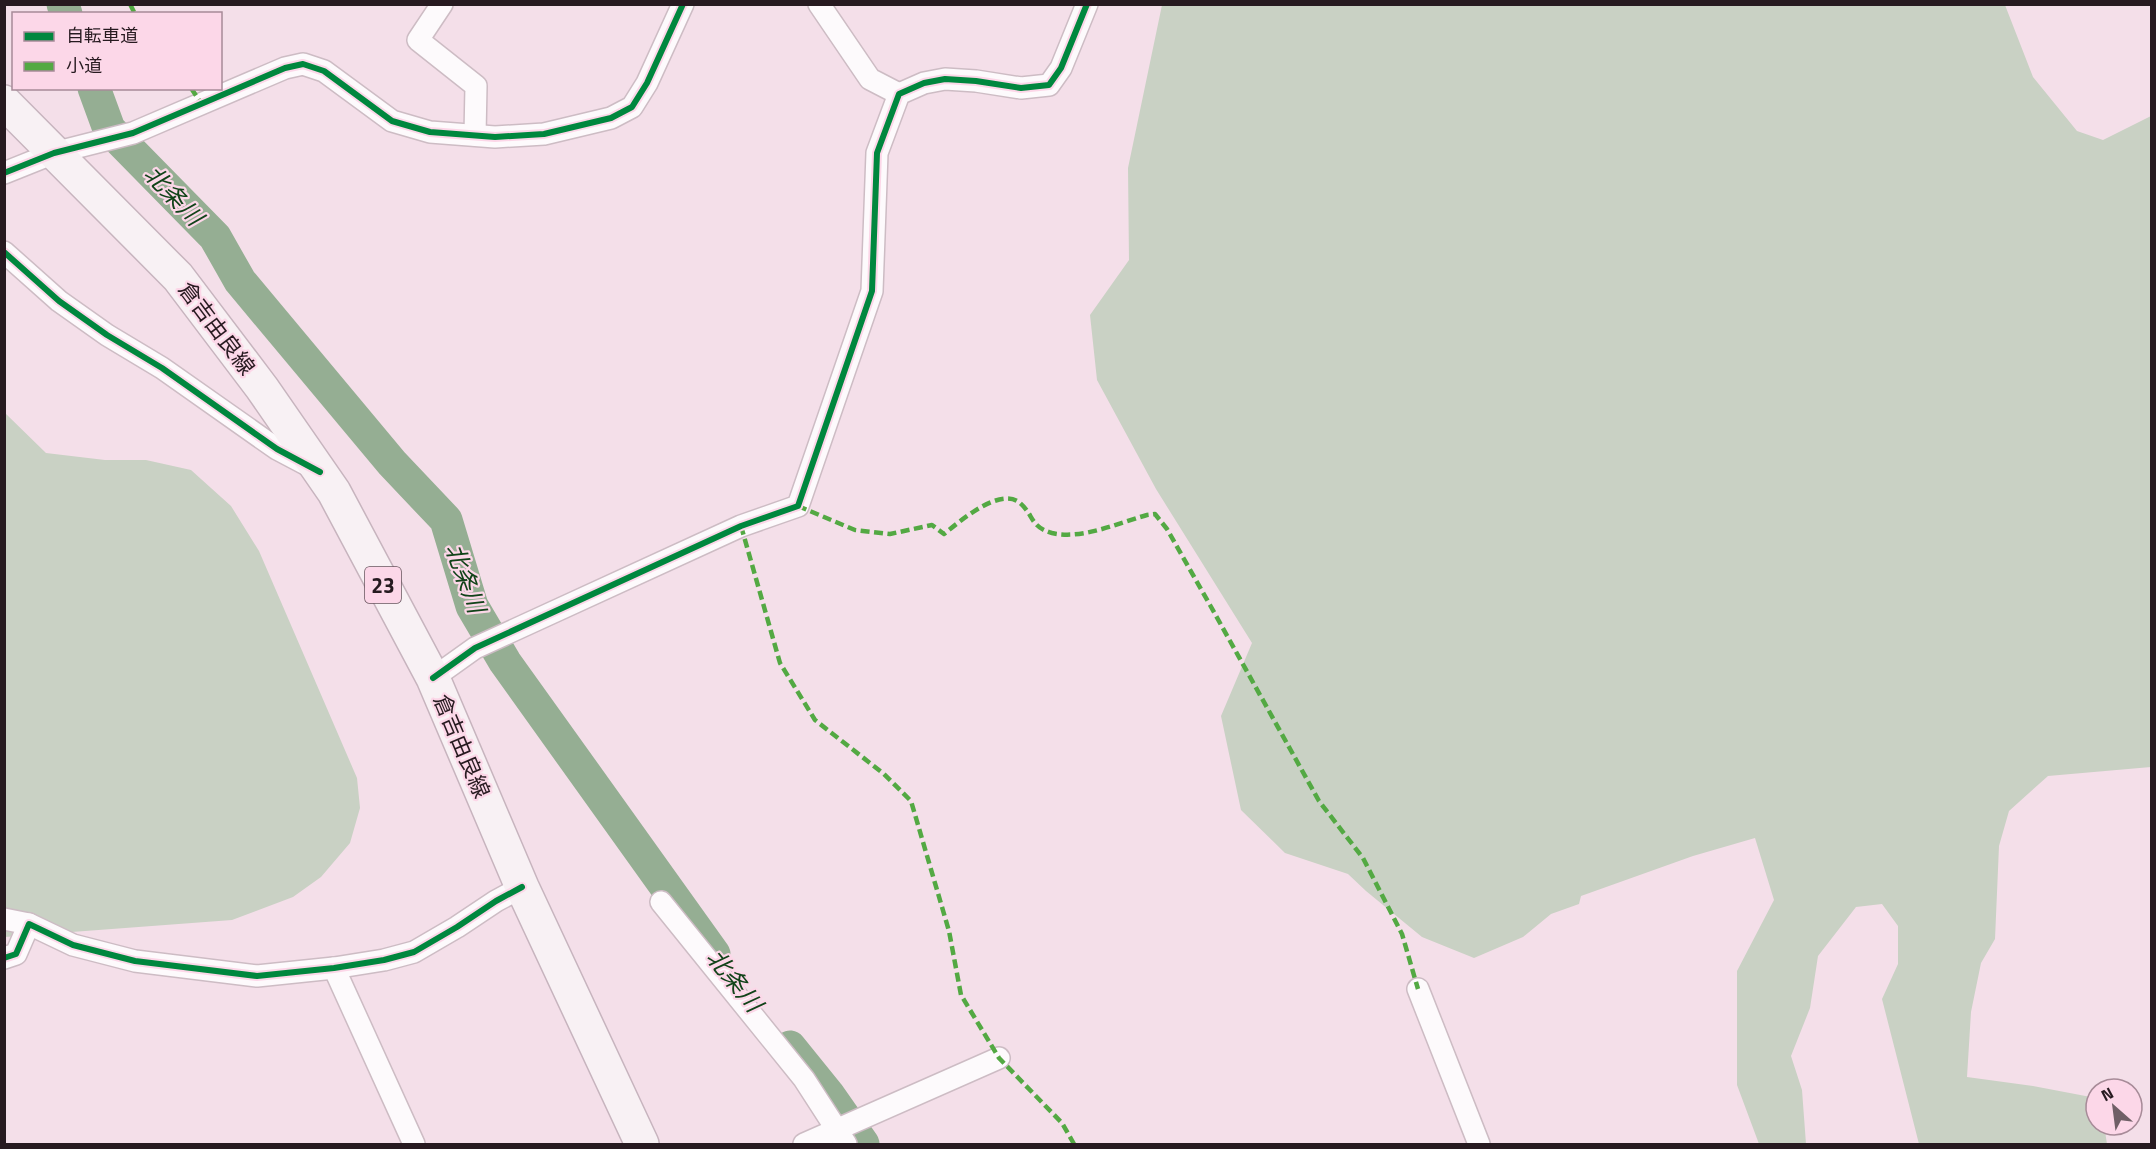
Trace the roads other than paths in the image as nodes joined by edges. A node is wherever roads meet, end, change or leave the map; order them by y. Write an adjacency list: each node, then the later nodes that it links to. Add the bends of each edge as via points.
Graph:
1 (442, 4): 7 (street, via 418,40 476,86)
2 (683, 4): 7 (street, via 632,107 611,118 544,134)
3 (819, 4): 5 (street, via 870,79)
4 (1087, 4): 5 (street, via 1061,68 1049,85 1021,88 945,79)
5 (900, 94): 12 (street, via 878,153 872,291 798,506 741,526 476,648)
6 (4, 102): 8 (main road, 倉吉由良線 / 23)
7 (475, 135): 8 (street, via 429,132 392,121 324,70 303,64 285,68 133,133)
8 (54, 153): 9 (street); 11 (main road, 倉吉由良線 / 23, via 178,277)
9 (4, 173)
10 (4, 252): 11 (street, via 59,302 277,448)
11 (320, 472): 12 (main road, 倉吉由良線 / 23)
12 (432, 678): 13 (main road, 倉吉由良線 / 23)
13 (522, 887): 18 (street, via 414,952); 23 (main road, 倉吉由良線 / 23)
14 (661, 902): 21 (street, via 804,1079)
15 (4, 920): 16 (street)
16 (29, 924): 17 (street, via 16,954); 18 (street, via 73,945 135,961 257,976)
17 (4, 958)
18 (334, 968): 22 (street)
19 (1418, 989): 25 (street)
20 (999, 1058): 21 (street, via 863,1118)
21 (841, 1137): 24 (street)
22 (414, 1144)
23 (642, 1144)
24 (804, 1144)
25 (1479, 1144)

